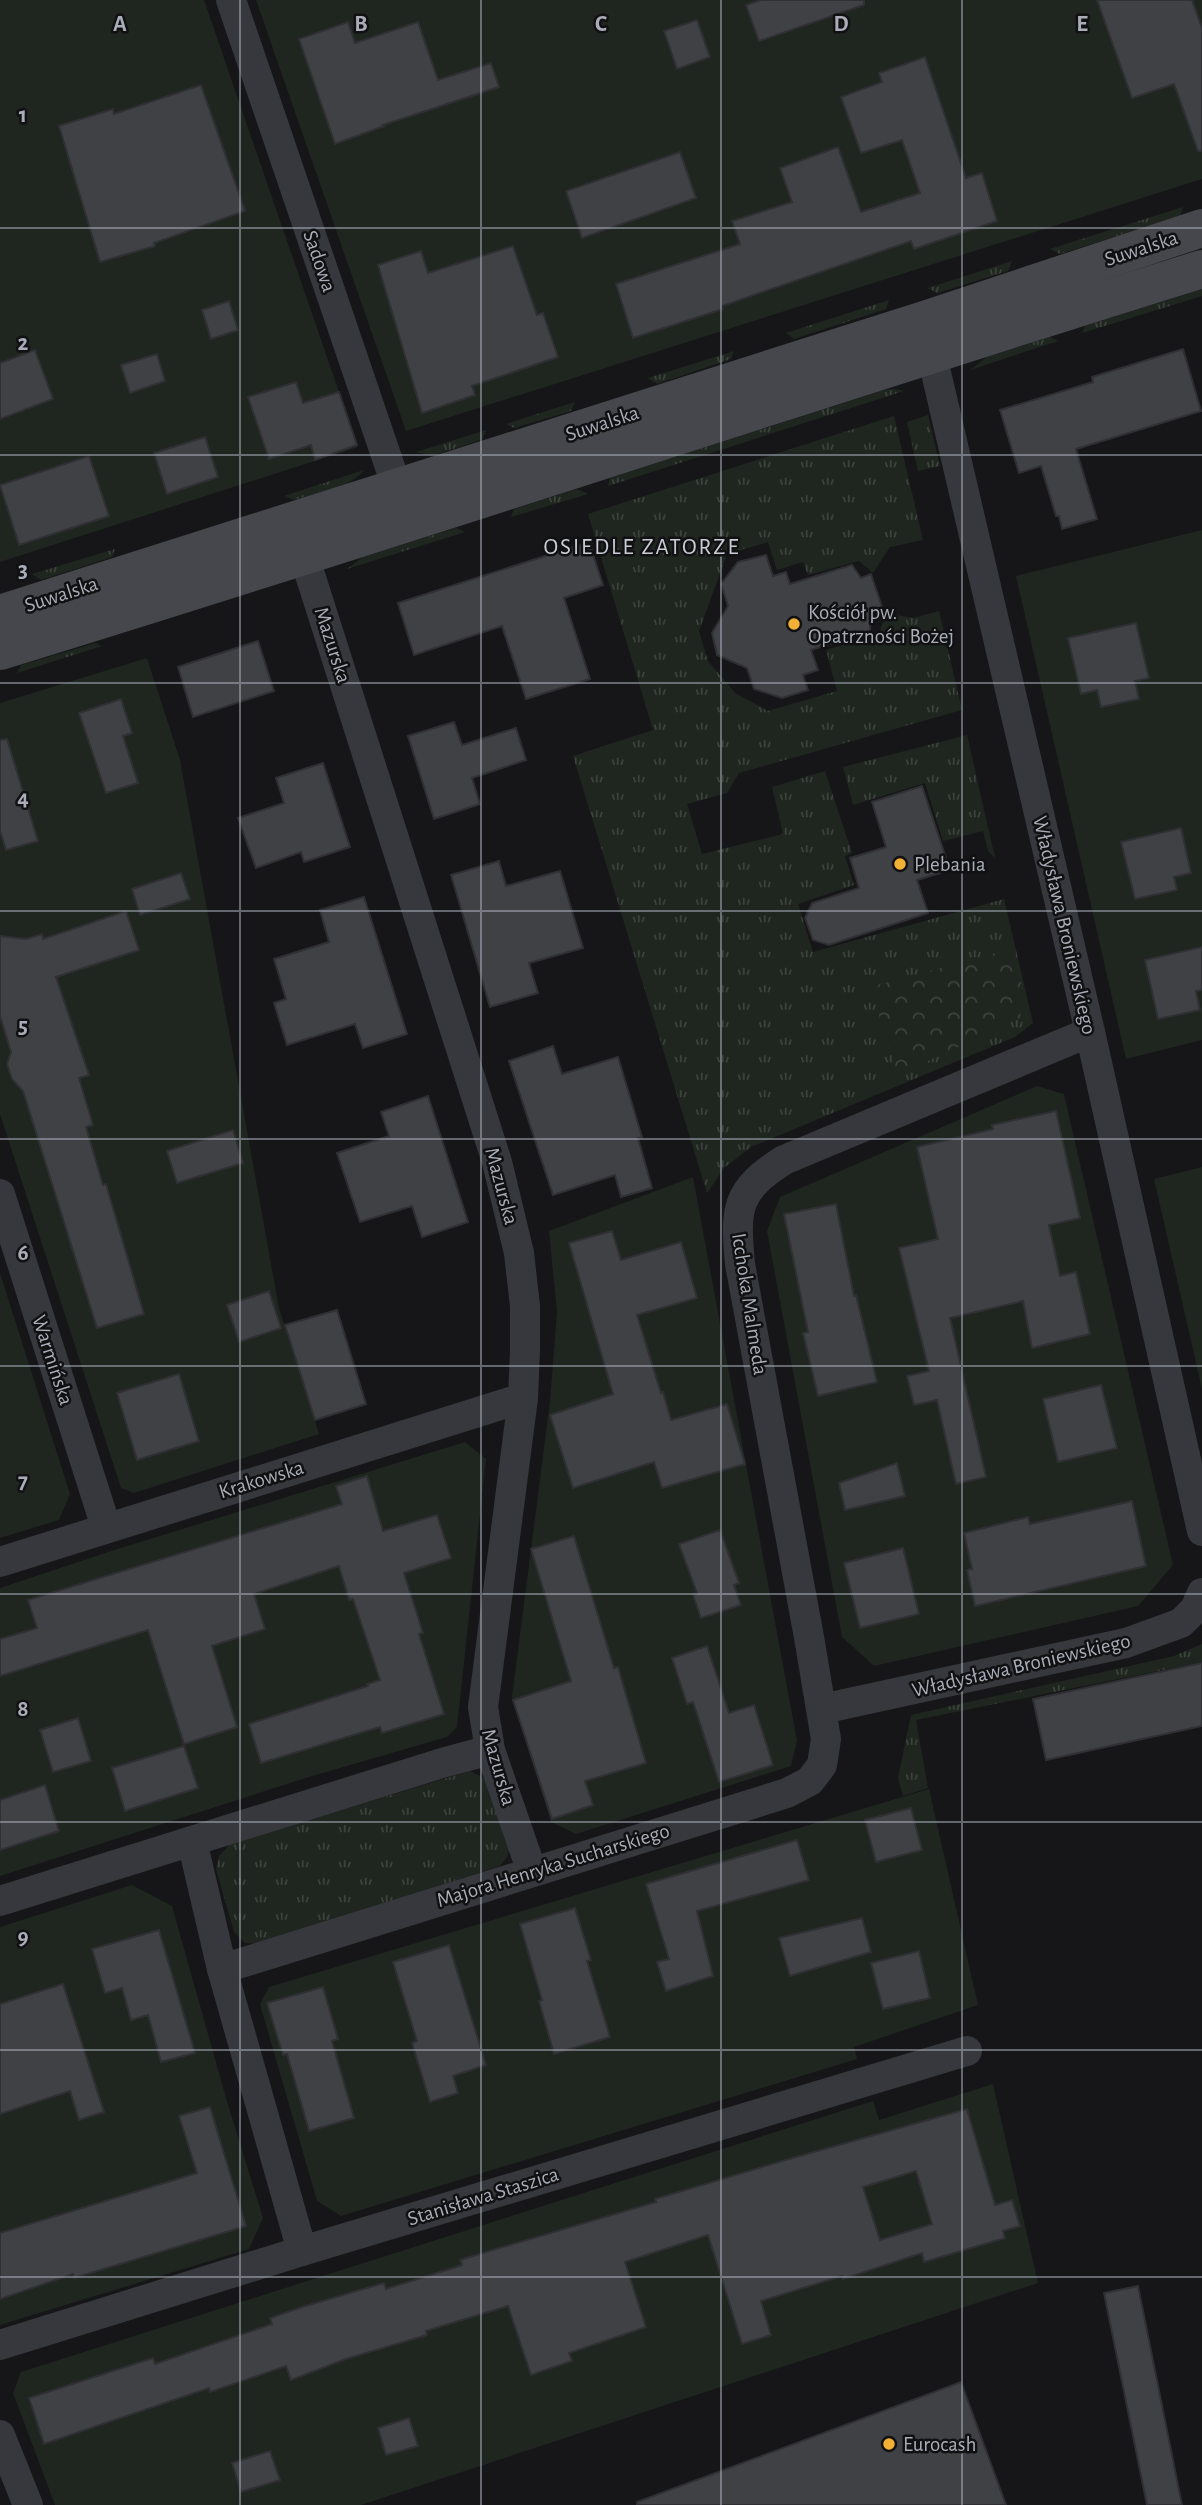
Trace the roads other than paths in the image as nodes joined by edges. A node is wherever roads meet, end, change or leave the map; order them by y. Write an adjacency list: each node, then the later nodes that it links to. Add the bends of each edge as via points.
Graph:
1 (231, 0): 5 (street, Sadowa)
2 (1202, 228): 4 (street, Suwalska)
3 (1202, 269): 4 (street, Suwalska)
4 (928, 337): 5 (street, Suwalska); 9 (street, Władysława Broniewskiego)
5 (403, 505): 6 (street, Suwalska)
6 (298, 538): 7 (street, Suwalska); 8 (street, Suwalska); 11 (street, Mazurska, via 508,1205 525,1306)
7 (0, 614)
8 (0, 651)
9 (1090, 1032): 13 (street, Władysława Broniewskiego); 16 (street, Icchoka Malmeda, via 784,1160 755,1181 739,1207 740,1264)
10 (0, 1194): 12 (street, Warmińska)
11 (523, 1398): 12 (street, Krakowska); 17 (street, Mazurska, via 483,1707)
12 (106, 1527): 14 (street, Krakowska)
13 (1202, 1531)
14 (0, 1562)
15 (1202, 1593): 16 (street, Władysława Broniewskiego, via 1181,1623 1126,1643)
16 (822, 1709): 19 (street, Majora Henryka Sucharskiego, via 826,1739 822,1765 810,1781 787,1793)
17 (490, 1750): 18 (street); 19 (street, Mazurska)
18 (192, 1841): 20 (street); 21 (street)
19 (532, 1872): 21 (street, Majora Henryka Sucharskiego)
20 (0, 1900)
21 (222, 1969): 23 (street)
22 (967, 2050): 23 (street, Stanisława Staszica)
23 (302, 2250): 24 (street, Stanisława Staszica)
24 (0, 2345)
25 (0, 2435): 26 (street)
26 (28, 2505)

